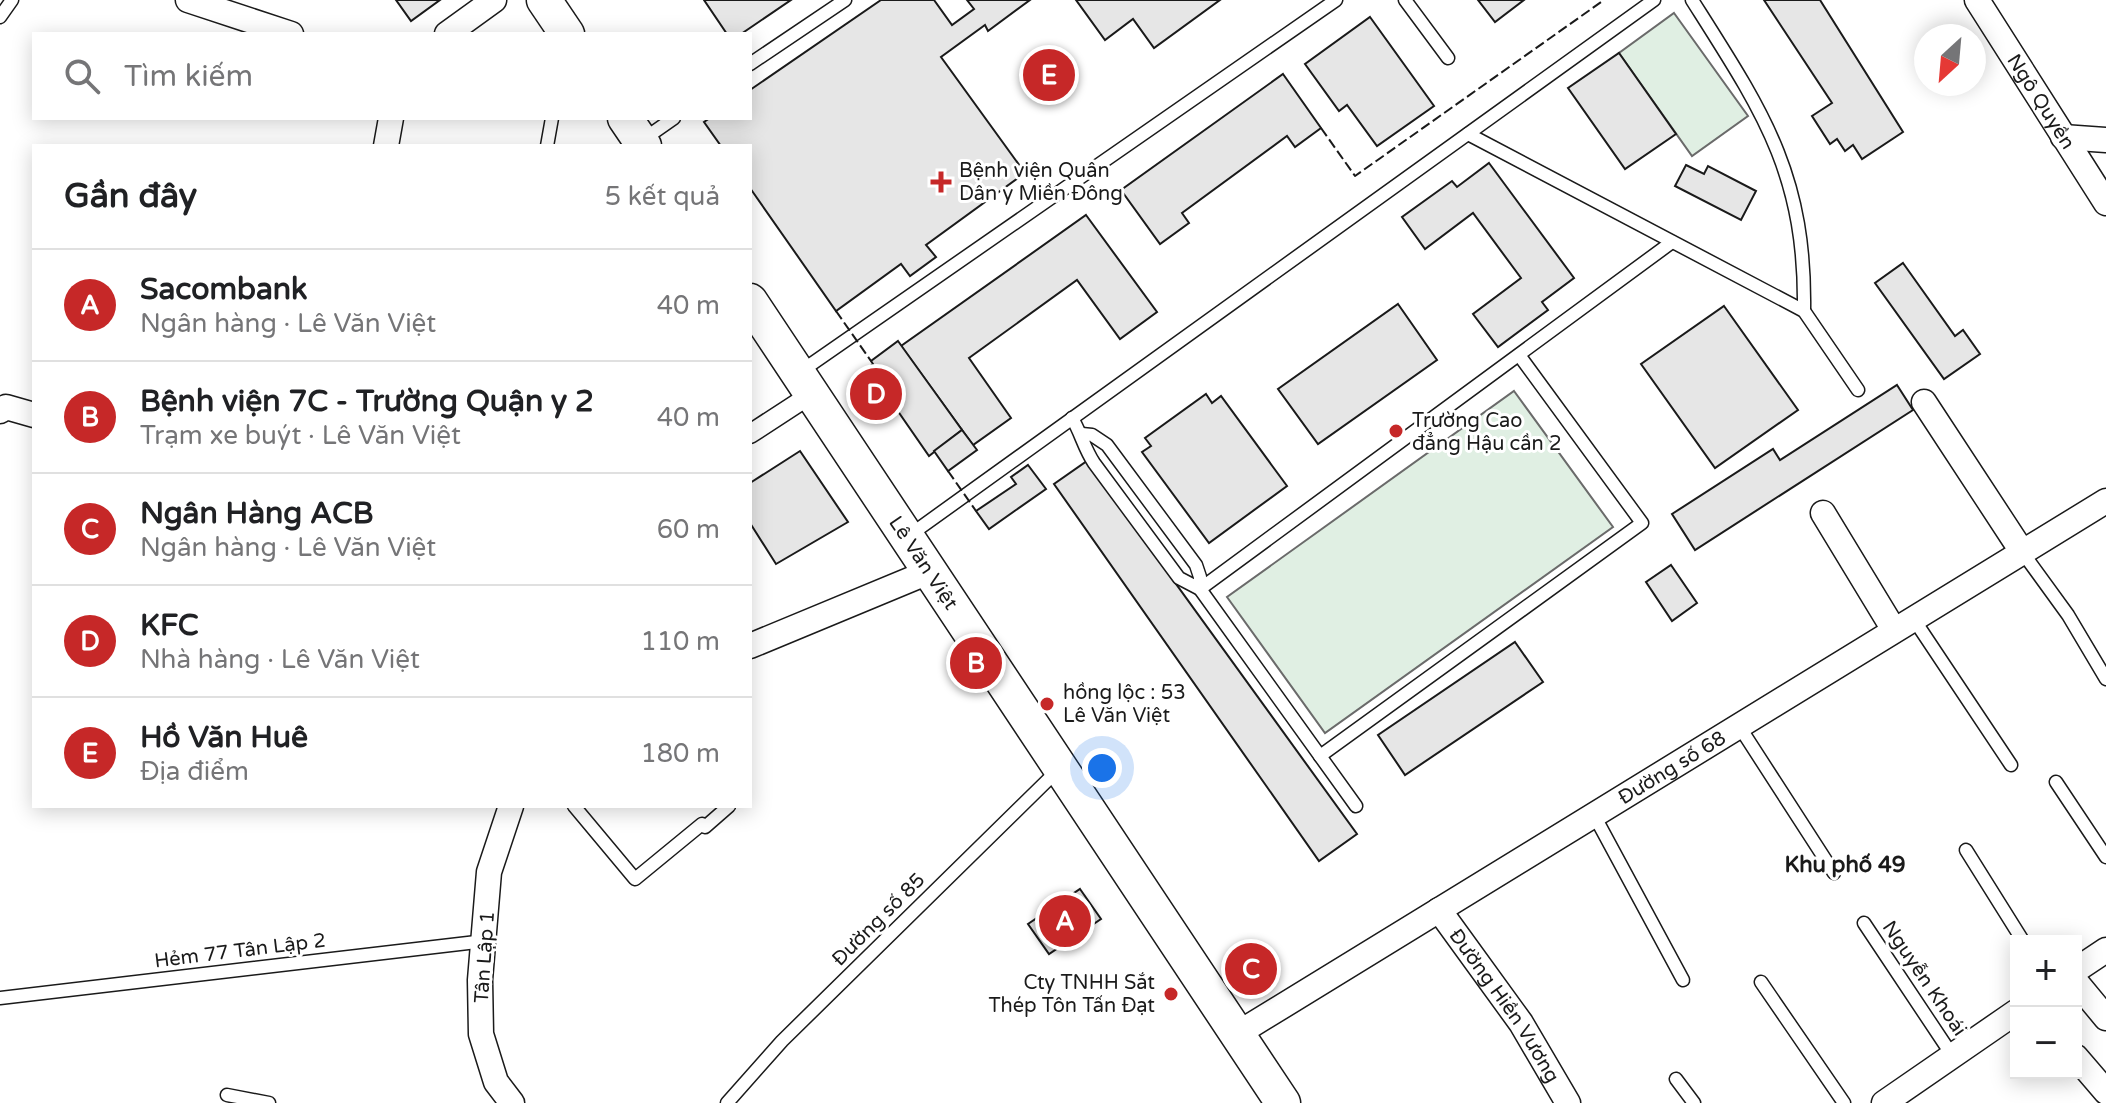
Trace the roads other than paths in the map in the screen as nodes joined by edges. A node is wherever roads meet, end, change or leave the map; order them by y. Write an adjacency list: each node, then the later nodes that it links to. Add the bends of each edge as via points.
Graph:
1 (12, 0): 11 (lane)
2 (188, 0): 12 (street)
3 (544, 0): 14 (main road)
4 (845, 0): 16 (lane)
5 (1336, 0): 31 (lane)
6 (1405, 0): 15 (lane)
7 (1654, 0): 20 (lane)
8 (1692, 0): 29 (lane, via 1752,94 1778,147 1796,208)
9 (1977, 0): 22 (street, Ngô Quyền)
10 (484, 3): 13 (street)
11 (0, 17)
12 (285, 32)
13 (449, 32)
14 (566, 32)
15 (1448, 58)
16 (752, 63)
17 (391, 120): 24 (street)
18 (552, 120): 25 (lane)
19 (670, 120): 21 (lane)
20 (1468, 134): 27 (lane); 36 (lane)
21 (637, 135)
22 (2063, 137): 23 (street); 26 (street, Ngô Quyền)
23 (2106, 140)
24 (386, 144)
25 (547, 144)
26 (2106, 203)
27 (1672, 242): 29 (lane); 30 (lane)
28 (752, 304): 31 (main road, Lê Văn Việt)
29 (1804, 311): 32 (lane)
30 (1519, 355): 44 (lane); 49 (lane, via 1642,523)
31 (806, 382): 37 (street); 41 (main road, Lê Văn Việt)
32 (1858, 390)
33 (1924, 402): 42 (street)
34 (0, 411): 35 (street, via 6,407)
35 (32, 414)
36 (1072, 418): 38 (lane); 41 (lane)
37 (752, 432)
38 (1082, 434): 44 (lane, via 1088,453 1173,570); 44 (lane, via 1107,445 1196,565)
39 (2106, 501): 42 (street, Đường số 68)
40 (1823, 513): 45 (street)
41 (907, 536): 43 (main road, Lê Văn Việt)
42 (2023, 553): 45 (street, Đường số 68); 47 (lane)
43 (931, 571): 46 (street); 51 (main road, Lê Văn Việt)
44 (1200, 589): 49 (lane)
45 (1904, 624): 48 (street, Đường số 68); 50 (lane)
46 (752, 645)
47 (2106, 679)
48 (1739, 726): 57 (street, Đường số 68); 60 (lane)
49 (1320, 756): 53 (lane)
50 (2011, 765)
51 (1060, 767): 73 (main road, Lê Văn Việt); 81 (lane, Đường số 85, via 782,1041)
52 (2056, 782): 59 (lane)
53 (1356, 806)
54 (510, 808): 64 (street, Tân Lập 1, via 489,872)
55 (576, 808): 56 (lane, via 635,879)
56 (727, 808)
57 (1594, 815): 61 (street, Đường số 68); 67 (lane)
58 (1966, 850): 63 (lane)
59 (2106, 857)
60 (1834, 873)
61 (1439, 910): 73 (street, Đường số 68); 83 (street, Đường Hiền Vương, via 1521,1023)
62 (1864, 923): 74 (lane, Nguyễn Khoái)
63 (2019, 935)
64 (485, 941): 70 (lane, Hẻm 77 Tân Lập 2); 80 (street, Tân Lập 1, via 481,1034 496,1082)
65 (2106, 950): 66 (street)
66 (2082, 966)
67 (1683, 980)
68 (1761, 982): 85 (lane)
69 (2082, 989): 72 (street)
70 (0, 998)
71 (2010, 1016): 74 (street)
72 (2106, 1018)
73 (1237, 1034): 82 (main road, Lê Văn Việt)
74 (1952, 1055): 86 (street)
75 (2082, 1064): 77 (street)
76 (1676, 1079): 84 (lane)
77 (2106, 1092)
78 (227, 1095): 79 (lane)
79 (269, 1103)
80 (512, 1103)
81 (727, 1103)
82 (1283, 1103)
83 (1568, 1103)
84 (1694, 1103)
85 (1844, 1103)
86 (1884, 1103)

